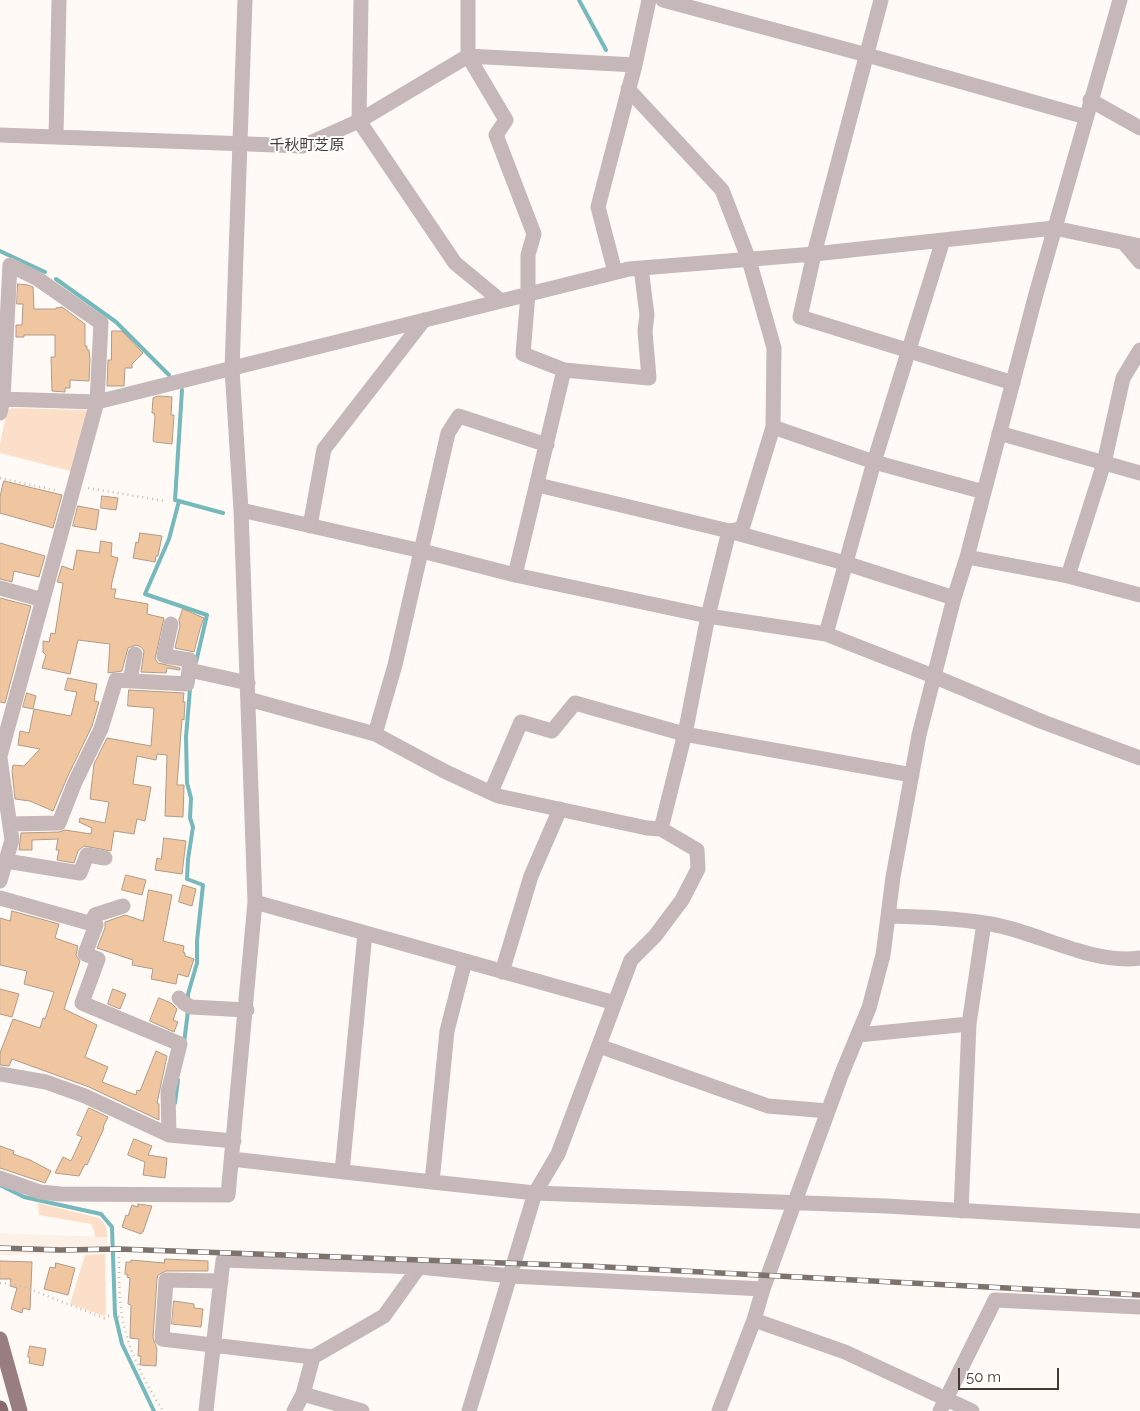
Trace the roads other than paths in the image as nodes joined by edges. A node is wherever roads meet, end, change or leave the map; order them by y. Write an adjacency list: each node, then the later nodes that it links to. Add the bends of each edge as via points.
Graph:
1 (59, 0): 18 (street)
2 (245, 0): 19 (street)
3 (361, 0): 15 (street)
4 (468, 0): 10 (street)
5 (649, 0): 11 (street)
6 (663, 0): 9 (street)
7 (881, 0): 9 (street)
8 (1120, 0): 13 (street)
9 (867, 55): 14 (street); 24 (street)
10 (468, 56): 11 (street); 15 (street); 29 (street, via 506,120 496,135 534,234 528,255)
11 (635, 64): 12 (street)
12 (628, 89): 25 (street, via 722,190); 28 (street, via 598,207)
13 (1090, 100): 14 (street); 16 (street)
14 (1086, 117): 20 (street)
15 (359, 121): 19 (street, via 304,146); 30 (street, via 455,263)
16 (1140, 128)
17 (0, 135): 18 (street)
18 (56, 137): 19 (street)
19 (240, 143): 34 (street)
20 (1054, 228): 21 (street); 22 (street); 36 (street)
21 (943, 240): 24 (street); 33 (street)
22 (1124, 243): 23 (street); 26 (street)
23 (1140, 246)
24 (814, 254): 25 (street); 33 (street, via 800,317)
25 (749, 260): 27 (street); 39 (street, via 774,348)
26 (1140, 262)
27 (641, 268): 28 (street); 35 (street, via 647,315 645,331 649,378)
28 (616, 272): 29 (street)
29 (528, 294): 30 (street); 35 (street, via 523,354)
30 (501, 301): 31 (street)
31 (424, 320): 34 (street); 48 (street, via 324,449)
32 (1140, 350): 43 (street, via 1123,378)
33 (908, 351): 36 (street); 42 (street)
34 (232, 369): 37 (street); 47 (street)
35 (564, 370): 41 (street)
36 (1013, 383): 40 (street)
37 (97, 402): 38 (street); 38 (street, via 101,324 38,279 10,265); 58 (street)
38 (1, 404)
39 (773, 427): 42 (street); 49 (street, via 742,529)
40 (999, 433): 43 (street); 46 (street)
41 (547, 446): 45 (street); 50 (street, via 459,416 448,433)
42 (874, 462): 46 (street); 52 (street)
43 (1104, 463): 44 (street); 54 (street)
44 (1140, 473)
45 (538, 485): 49 (street); 53 (street)
46 (984, 492): 51 (street)
47 (241, 510): 48 (street); 66 (street)
48 (310, 526): 50 (street)
49 (729, 531): 52 (street); 59 (street)
50 (422, 551): 53 (street); 68 (street)
51 (967, 557): 54 (street); 57 (street)
52 (845, 563): 57 (street); 61 (street)
53 (515, 576): 59 (street)
54 (1068, 576): 56 (street)
55 (0, 588): 58 (street)
56 (1140, 594)
57 (954, 598): 64 (street)
58 (43, 600): 70 (street)
59 (708, 616): 61 (street); 69 (street)
60 (171, 624): 63 (street, via 164,656 190,660)
61 (826, 634): 64 (street)
62 (134, 654): 65 (street)
63 (189, 670): 65 (street, via 187,684); 66 (street)
64 (933, 676): 72 (street); 73 (street)
65 (130, 681): 76 (street, via 116,680 101,729 59,824)
66 (248, 683): 67 (street)
67 (248, 699): 68 (street); 82 (street)
68 (376, 734): 74 (street)
69 (684, 734): 73 (street); 74 (street, via 575,703 552,731 521,722); 77 (street)
70 (2, 738): 71 (street)
71 (0, 757): 76 (street)
72 (1140, 758)
73 (912, 775): 84 (street)
74 (491, 792): 75 (street)
75 (560, 809): 77 (street); 90 (street, via 531,876)
76 (10, 824): 79 (street, via 12,840)
77 (661, 829): 92 (street, via 697,850 698,869 682,900 656,936 631,960)
78 (105, 858): 79 (street, via 87,854 80,873)
79 (6, 861): 80 (street)
80 (0, 881)
81 (0, 898): 86 (street)
82 (255, 902): 87 (street); 93 (street)
83 (123, 906): 86 (street, via 95,915)
84 (888, 916): 85 (street); 95 (street, via 883,955)
85 (984, 923): 88 (street, via 1105,957); 94 (street)
86 (91, 924): 99 (street, via 96,925 85,954 98,959 82,1003 180,1044 168,1092)
87 (365, 933): 89 (street); 102 (street)
88 (1140, 958)
89 (465, 961): 90 (street); 104 (street, via 447,1031)
90 (502, 972): 92 (street)
91 (185, 1003): 93 (street)
92 (616, 1003): 96 (street)
93 (246, 1010): 100 (street)
94 (969, 1024): 95 (street); 107 (street)
95 (858, 1036): 98 (street)
96 (600, 1046): 98 (street, via 768,1106); 105 (street, via 558,1154)
97 (0, 1074): 99 (street, via 46,1082 85,1096)
98 (828, 1111): 106 (street)
99 (169, 1136): 100 (street)
100 (234, 1141): 101 (street)
101 (232, 1159): 102 (street); 103 (street, via 228,1195 61,1194 40,1192)
102 (342, 1172): 104 (street)
103 (0, 1178)
104 (432, 1182): 105 (street)
105 (535, 1192): 106 (street); 110 (street)
106 (795, 1202): 107 (street); 112 (street)
107 (961, 1211): 108 (street)
108 (1140, 1221)
109 (419, 1267): 110 (street); 111 (street, via 223,1260); 117 (street, via 384,1316)
110 (511, 1276): 112 (street); 124 (street)
111 (221, 1281): 116 (street); 116 (street, via 166,1280 162,1339)
112 (763, 1290): 114 (street)
113 (1140, 1307): 119 (street, via 995,1300)
114 (754, 1320): 119 (street, via 846,1352); 125 (street)
115 (0, 1339): 120 (main road)
116 (213, 1345): 117 (street); 121 (street)
117 (313, 1357): 118 (street)
118 (303, 1394): 122 (street); 123 (street)
119 (944, 1405): 126 (street)
120 (20, 1411)
121 (206, 1411)
122 (294, 1411)
123 (362, 1411)
124 (470, 1411)
125 (719, 1411)
126 (972, 1411)

